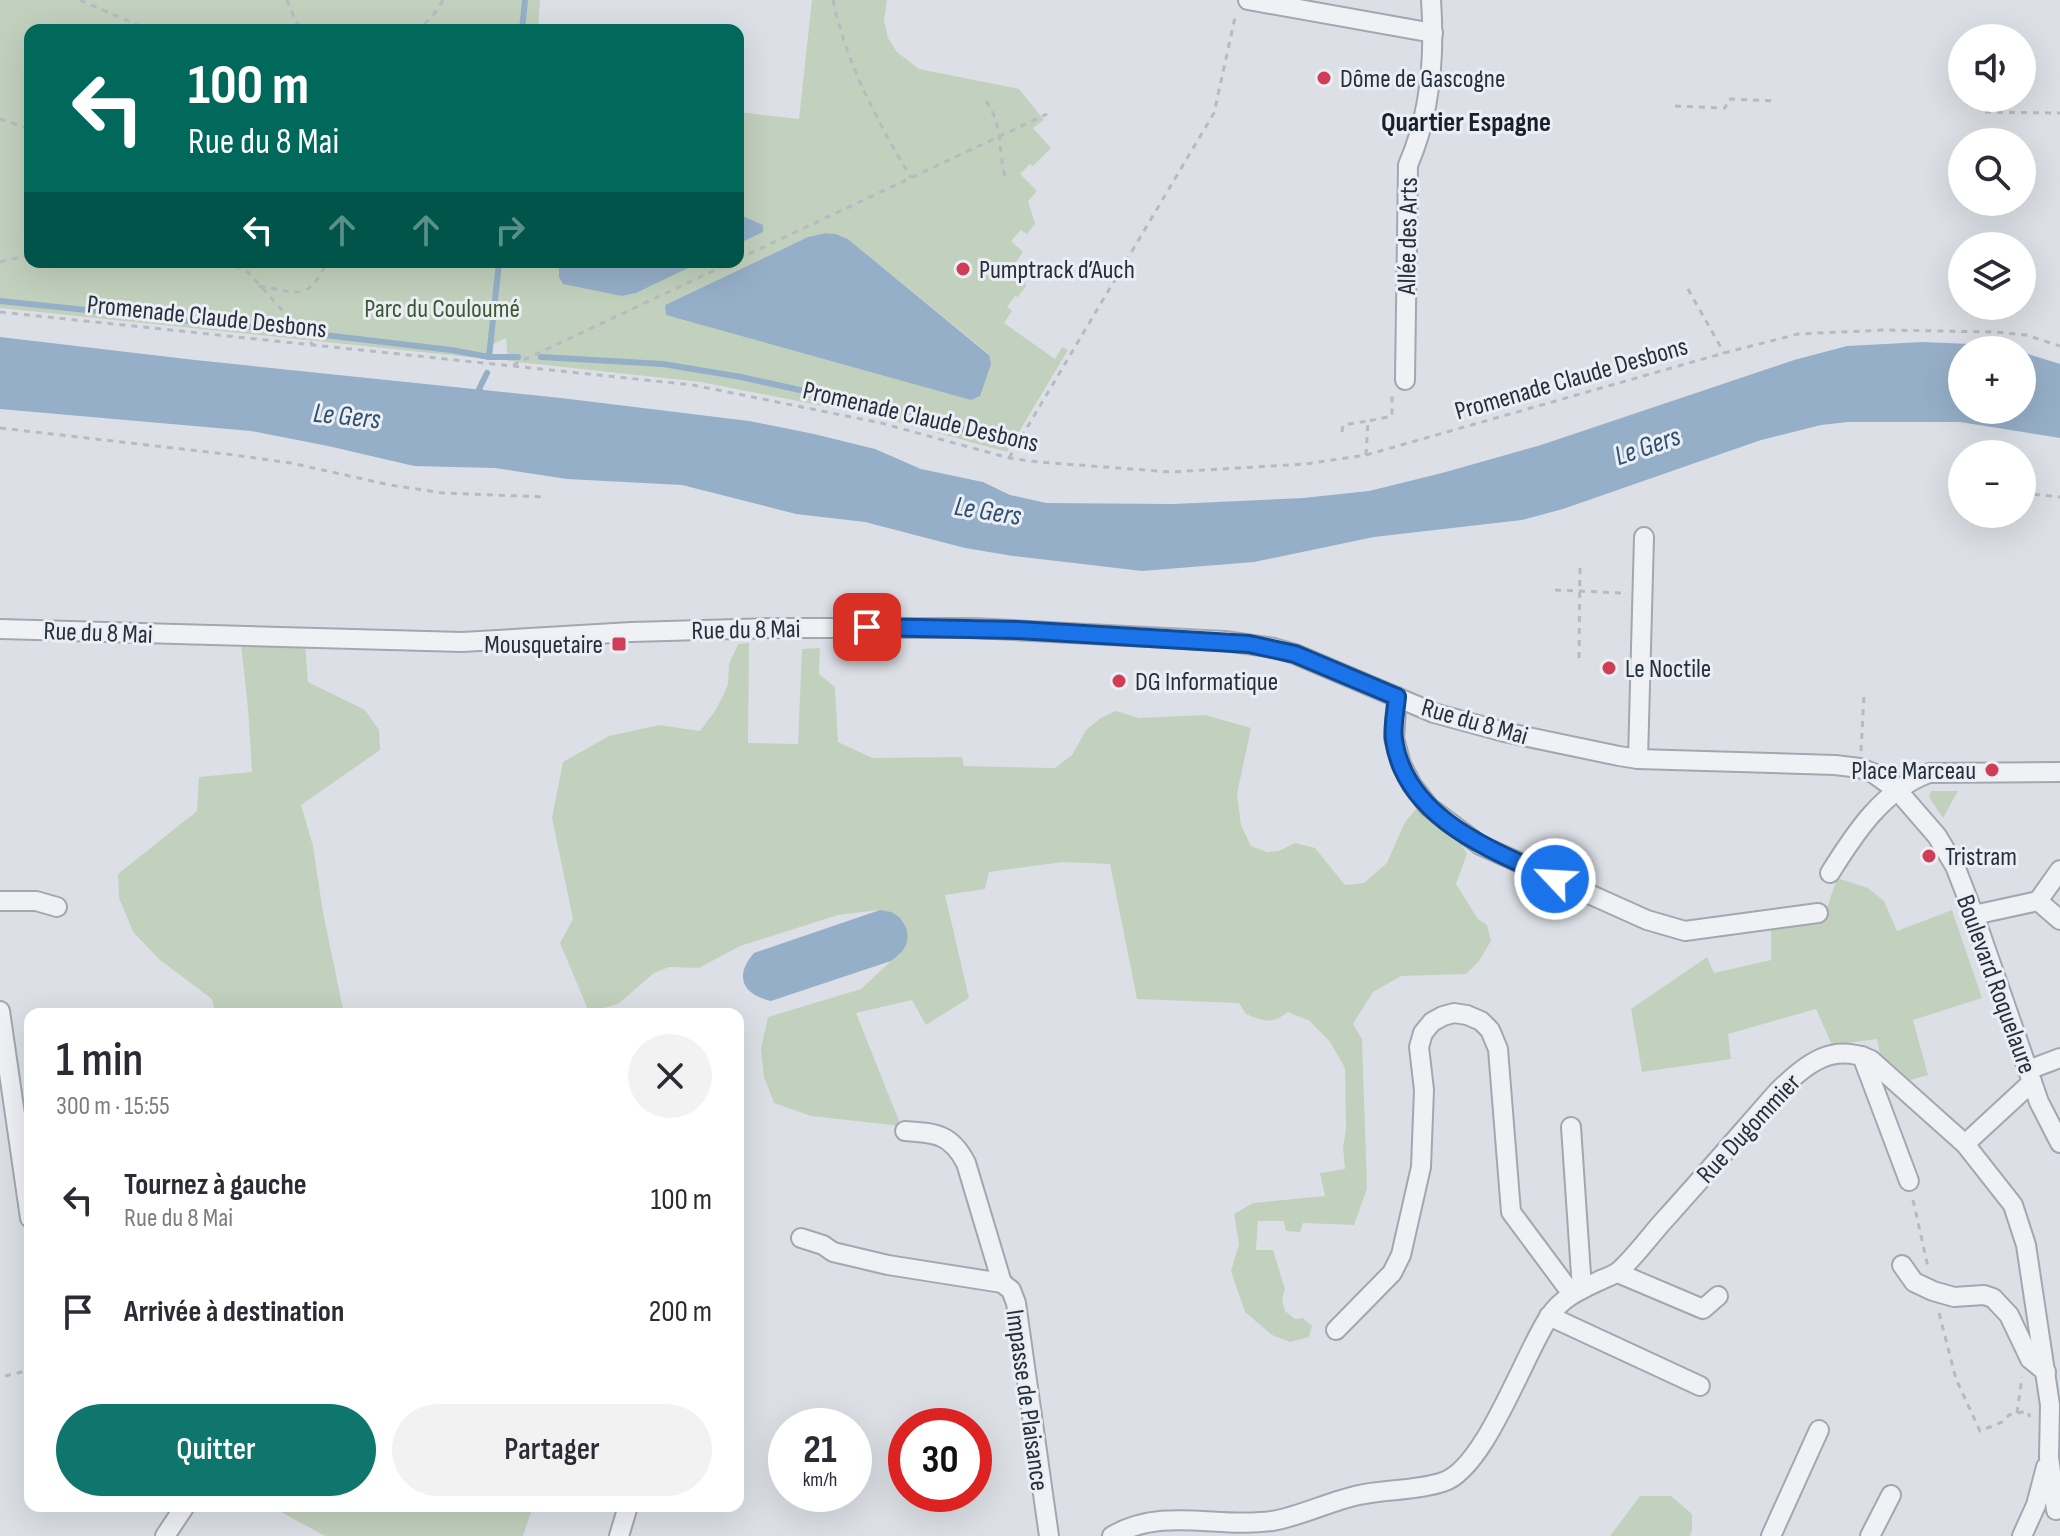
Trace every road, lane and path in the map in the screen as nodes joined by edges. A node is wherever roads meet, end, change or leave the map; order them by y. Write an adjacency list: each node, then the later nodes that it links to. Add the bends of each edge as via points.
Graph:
1 (80, 0): 8 (path)
2 (287, 0): 7 (path)
3 (443, 0): 11 (path)
4 (833, 0): 23 (path, via 865,95)
5 (1431, 0): 12 (street, Allée des Arts)
6 (1242, 7): 12 (street); 41 (path, via 1214,113)
7 (295, 20): 9 (path); 10 (path)
8 (135, 24)
9 (295, 24)
10 (298, 24)
11 (423, 24)
12 (1433, 33): 37 (street, Allée des Arts, via 1426,108 1408,165)
13 (986, 101): 21 (path)
14 (1776, 101): 15 (path, via 1729,99 1725,108)
15 (1675, 106)
16 (1985, 112): 17 (path)
17 (2060, 113)
18 (1047, 114): 21 (path)
19 (0, 119): 20 (path)
20 (24, 127)
21 (1000, 136): 22 (path); 23 (path)
22 (1005, 177)
23 (911, 178): 25 (path)
24 (24, 256): 26 (path)
25 (744, 256)
26 (0, 262)
27 (239, 268): 30 (path)
28 (324, 268): 30 (path, via 309,290 296,293)
29 (719, 268): 36 (path)
30 (259, 286): 33 (path)
31 (1688, 289): 35 (path)
32 (0, 312): 33 (path, Promenade Claude Desbons)
33 (313, 345): 36 (path, Promenade Claude Desbons)
34 (2060, 346): 35 (path, Promenade Claude Desbons, via 1995,332 1885,330 1798,334)
35 (1724, 353): 41 (path, Promenade Claude Desbons, via 1366,455 1321,462 1171,472)
36 (510, 367): 41 (path, Promenade Claude Desbons, via 693,385 881,423)
37 (1405, 380)
38 (1368, 421): 40 (path, via 1343,425)
39 (0, 428): 43 (path, via 291,463 443,493)
40 (1342, 432)
41 (1009, 458)
42 (2036, 494): 44 (path)
43 (546, 497)
44 (2060, 497)
45 (1644, 537): 55 (street)
46 (1580, 566): 48 (path)
47 (1555, 590): 48 (path)
48 (1580, 591): 49 (path); 51 (path)
49 (1624, 593)
50 (0, 629): 53 (street, Rue du 8 Mai, via 462,642 774,628 1018,630 1274,648)
51 (1579, 658)
52 (1864, 695): 54 (path)
53 (1397, 697): 55 (street, Rue du 8 Mai, via 1481,726); 63 (street, via 1394,738 1412,785 1429,807 1480,845 1647,920 1685,931)
54 (1861, 744)
55 (1638, 759): 57 (street, Rue du 8 Mai, via 1860,768)
56 (2060, 772): 57 (street, via 1929,773)
57 (1898, 791): 59 (street, via 1863,823); 64 (street, Boulevard Roquelaure, via 1937,836)
58 (2060, 870): 61 (street)
59 (1830, 873)
60 (0, 901): 62 (street)
61 (2038, 901): 64 (street); 65 (street)
62 (57, 907)
63 (1818, 913)
64 (1974, 915): 69 (street, Boulevard Roquelaure)
65 (2060, 920)
66 (1, 1024): 70 (street)
67 (1862, 1056): 74 (street); 75 (street); 78 (street, Rue Dugommier, via 1829,1054 1800,1071)
68 (2060, 1058): 69 (street)
69 (2030, 1076): 73 (street, Boulevard Roquelaure); 74 (street)
70 (23, 1115)
71 (1571, 1127): 81 (street)
72 (905, 1131): 79 (street, via 947,1138 959,1150)
73 (2060, 1143)
74 (1965, 1144): 85 (street, via 2017,1216 2026,1245)
75 (1909, 1181): 80 (path)
76 (801, 1238): 79 (street, Impasse de Plaisance, via 888,1265)
77 (1902, 1265): 80 (street, via 1914,1282)
78 (1618, 1273): 81 (street, Rue Dugommier); 82 (street, via 1703,1309)
79 (1002, 1283): 100 (street, Impasse de Plaisance, via 1016,1303)
80 (1933, 1291): 85 (street, via 1993,1298); 90 (path, via 1956,1379 1980,1431)
81 (1577, 1292): 83 (street, Rue Dugommier); 84 (street, via 1511,1212 1498,1049 1481,1021 1454,1013 1432,1022 1419,1047 1424,1090 1421,1167 1401,1255 1392,1273)
82 (1718, 1296)
83 (1549, 1316): 88 (street); 97 (street, Rue Dugommier, via 1479,1447 1456,1476 1357,1495)
84 (1336, 1330)
85 (2040, 1368): 90 (path, via 2022,1373); 92 (street, via 2050,1405)
86 (24, 1371): 87 (path)
87 (5, 1376)
88 (1700, 1386)
89 (2027, 1411): 90 (path)
90 (2017, 1413)
91 (1819, 1430): 102 (street)
92 (2049, 1457): 94 (street); 104 (street)
93 (1891, 1495): 103 (street)
94 (2058, 1511): 105 (street)
95 (181, 1512): 98 (street)
96 (626, 1512): 99 (street)
97 (1269, 1528): 101 (street, Rue Dugommier, via 1176,1519)
98 (165, 1536)
99 (619, 1536)
100 (1049, 1536)
101 (1112, 1536)
102 (1771, 1536)
103 (1870, 1536)
104 (2022, 1536)
105 (2031, 1536)

